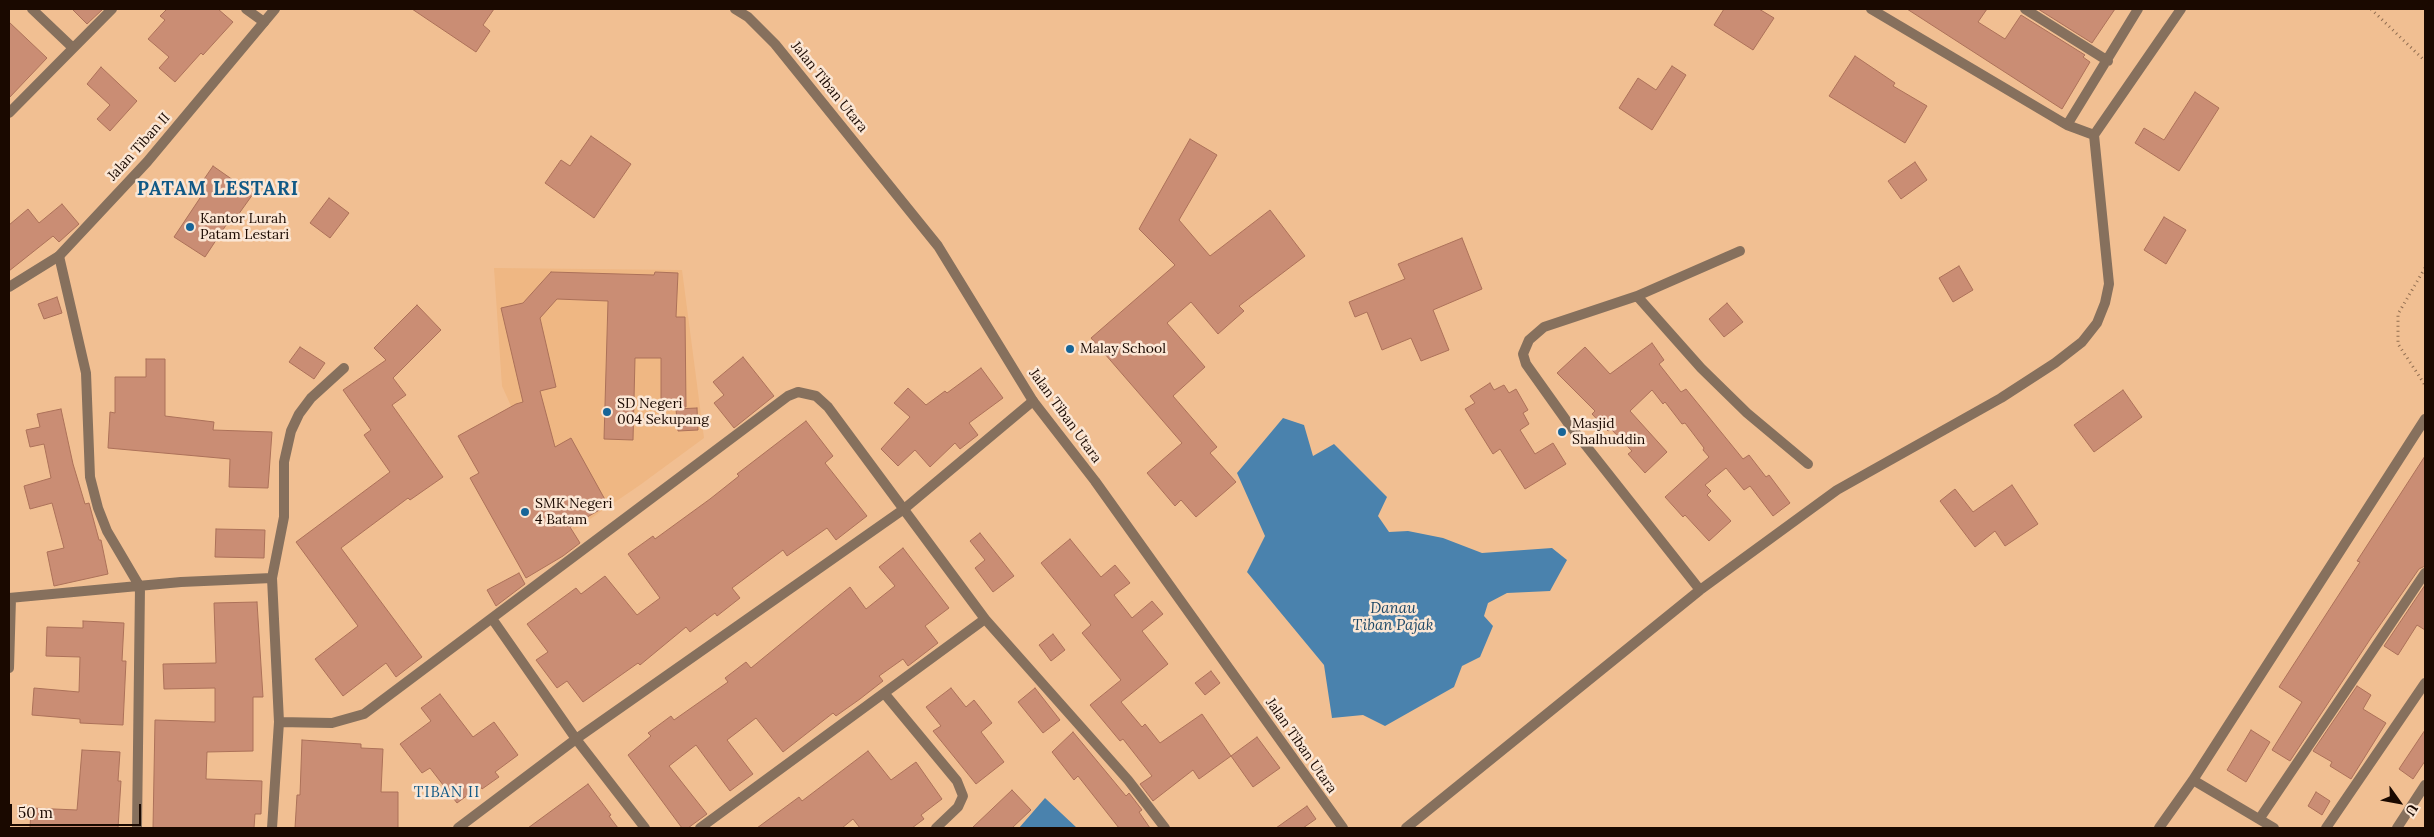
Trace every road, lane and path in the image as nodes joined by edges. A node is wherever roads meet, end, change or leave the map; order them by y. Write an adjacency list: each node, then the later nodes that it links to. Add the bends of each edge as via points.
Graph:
1 (32, 9): 12 (street)
2 (112, 9): 12 (street)
3 (246, 9): 11 (street)
4 (275, 9): 11 (street, Jalan Tiban II)
5 (734, 9): 25 (street, Jalan Tiban Utara, via 748,17 776,44 922,225 953,268)
6 (2025, 9): 13 (street)
7 (2138, 9): 13 (street)
8 (2182, 9): 17 (street)
9 (2371, 9): 14 (path)
10 (1877, 10): 16 (street)
11 (264, 22): 19 (street, Jalan Tiban II, via 147,162)
12 (73, 48): 15 (street)
13 (2108, 61): 16 (street)
14 (2425, 62)
15 (9, 113)
16 (2067, 124): 17 (street)
17 (2094, 135): 32 (street, via 2109,284 2097,323 2082,342 2001,398 1837,490)
18 (1740, 251): 22 (street)
19 (60, 256): 21 (street, Jalan Tiban II); 31 (street, via 86,373 90,477 107,531)
20 (2425, 268): 24 (path, via 2398,314 2398,344)
21 (9, 287)
22 (1637, 296): 27 (street, via 1701,368 1747,413); 32 (street, via 1544,327 1529,340 1523,354 1526,364 1568,423)
23 (344, 368): 30 (street, via 311,398 291,432 284,462 284,518)
24 (2425, 385)
25 (1033, 401): 28 (street); 51 (street, Jalan Tiban Utara, via 1095,481)
26 (2425, 419): 41 (street)
27 (1808, 464)
28 (904, 509): 34 (street); 35 (street, via 828,407 816,396 798,392 788,396); 40 (street)
29 (2425, 573): 43 (street)
30 (272, 578): 31 (street); 39 (street)
31 (140, 587): 33 (street); 44 (street)
32 (1700, 590): 52 (street)
33 (10, 598): 36 (street)
34 (985, 619): 38 (street); 50 (street, via 1128,780)
35 (492, 620): 39 (street, via 364,714 332,723); 40 (street)
36 (9, 668)
37 (2425, 683): 55 (street)
38 (884, 693): 48 (street); 49 (street, via 956,781 963,796 958,807)
39 (279, 722): 45 (street)
40 (576, 739): 46 (street); 47 (street)
41 (2193, 780): 43 (street); 53 (street)
42 (2425, 785): 56 (street)
43 (2260, 818): 54 (street)
44 (137, 828)
45 (272, 828)
46 (458, 828)
47 (645, 828)
48 (700, 828)
49 (936, 828)
50 (1165, 828)
51 (1343, 828)
52 (1406, 828)
53 (2159, 828)
54 (2274, 828)
55 (2326, 828)
56 (2397, 828)

